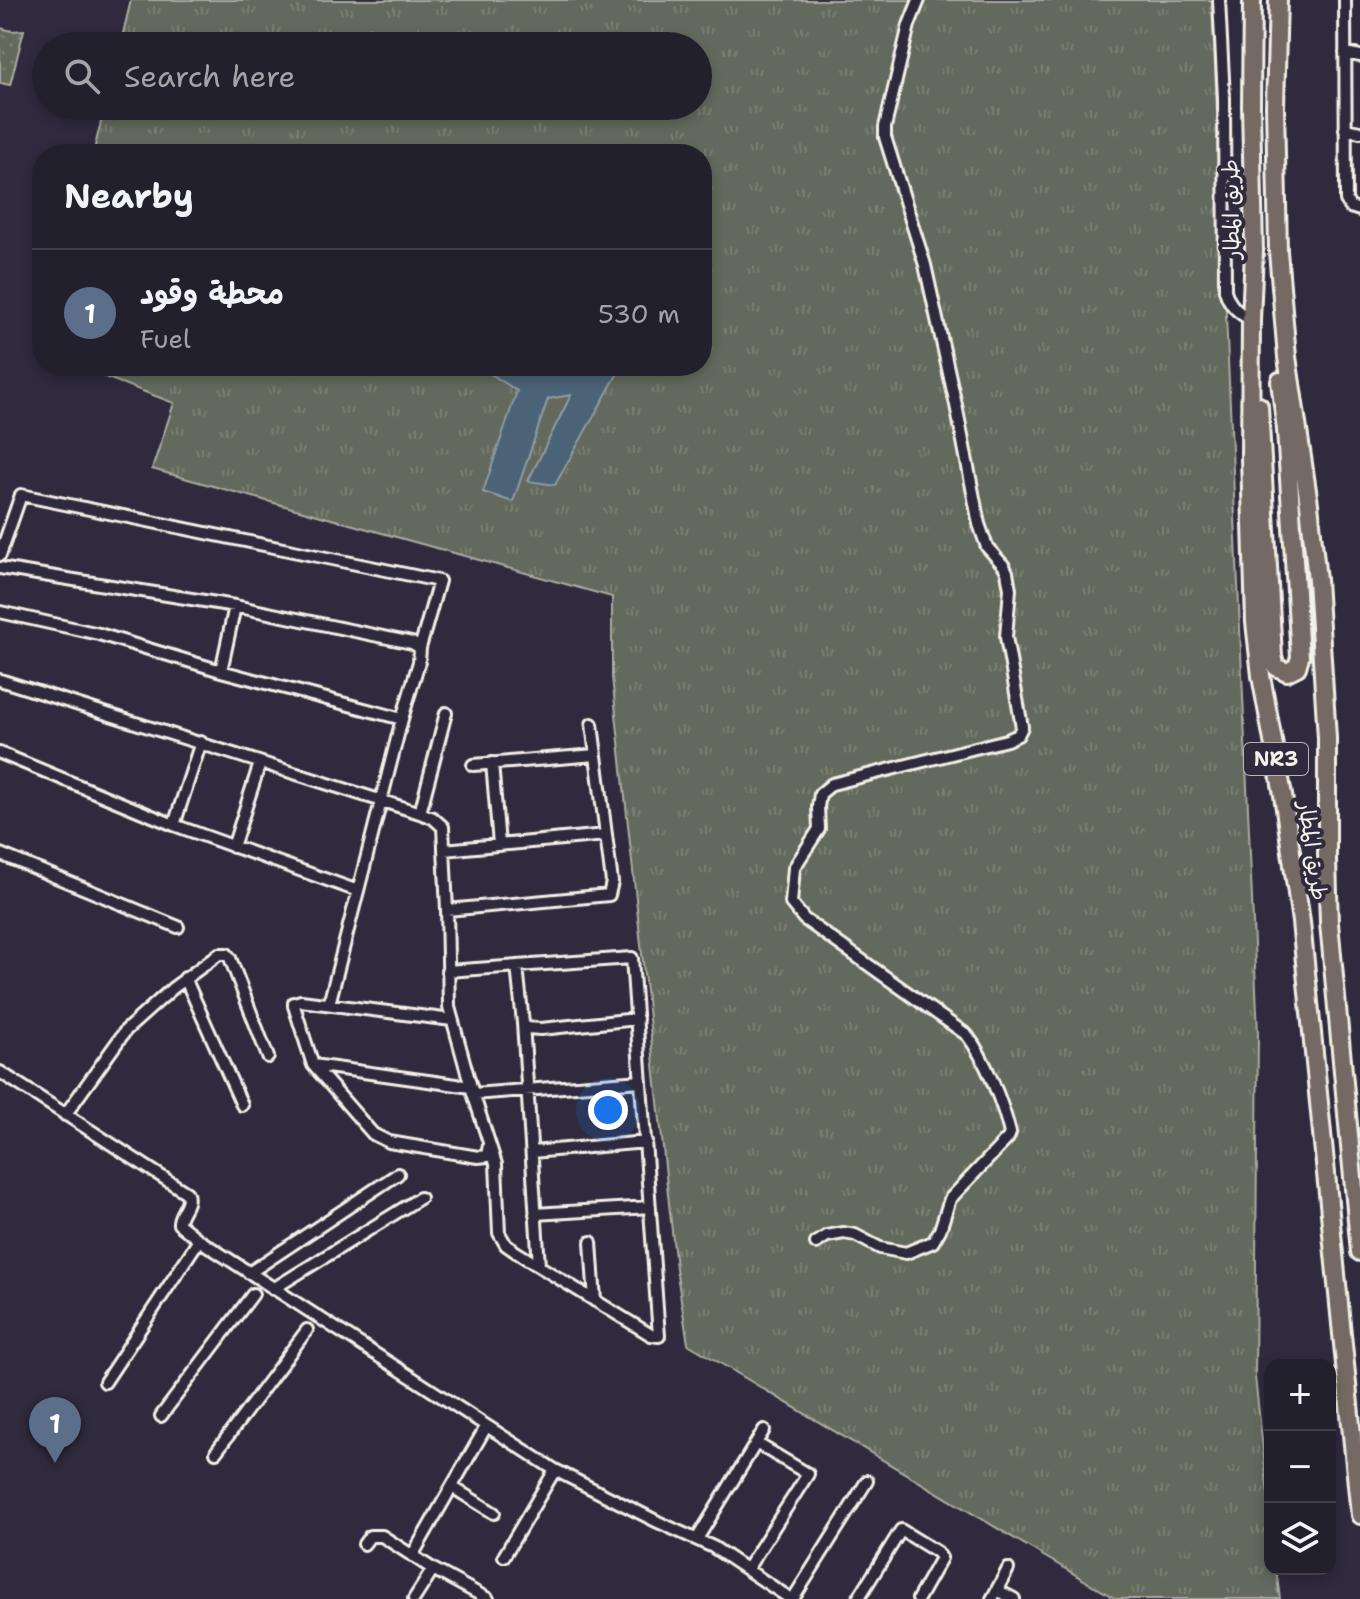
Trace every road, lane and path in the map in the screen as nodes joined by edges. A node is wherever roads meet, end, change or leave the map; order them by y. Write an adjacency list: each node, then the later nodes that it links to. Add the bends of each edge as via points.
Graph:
1 (919, 0): 65 (street, via 885,137 925,265 979,524 987,547 1007,572 1006,637 1022,727 1007,740 825,788 819,799 819,829 794,868 791,903 804,919 967,1035 986,1067 1010,1133 950,1199 933,1242 906,1253 844,1233)
2 (1219, 0): 13 (street, via 1225,290 1238,313)
3 (1252, 0): 12 (highway, طريق المطار / NR3)
4 (1278, 0): 11 (highway, طريق المطار / NR3)
5 (1345, 0): 6 (street)
6 (1345, 53): 7 (street); 8 (street)
7 (1360, 56)
8 (1345, 129): 9 (street); 10 (street, via 1346,203)
9 (1360, 132)
10 (1360, 210)
11 (1277, 211): 12 (highway, via 1278,355 1300,657 1297,667 1287,672 1276,667 1273,656); 66 (highway, طريق المطار / NR3, via 1287,357 1317,580 1327,738 1329,923)
12 (1254, 257): 13 (highway, طريق المطار / NR3)
13 (1251, 320): 83 (highway, طريق المطار / NR3, via 1255,622 1301,922)
14 (0, 555): 18 (street, via 21,495 439,581)
15 (0, 568): 16 (street)
16 (235, 606): 18 (street); 19 (street)
17 (0, 612): 19 (street, via 99,634)
18 (420, 648): 22 (street)
19 (221, 671): 22 (street)
20 (0, 680): 24 (street)
21 (446, 713): 31 (street)
22 (402, 719): 30 (street)
23 (592, 724): 26 (street)
24 (201, 742): 27 (street); 32 (street)
25 (0, 753): 32 (street)
26 (596, 755): 28 (street); 33 (street)
27 (260, 763): 30 (street); 35 (street)
28 (492, 763): 29 (street); 34 (street)
29 (473, 765)
30 (381, 801): 31 (street); 38 (street)
31 (420, 813): 36 (street, via 443,827)
32 (174, 825): 35 (street)
33 (606, 835): 34 (street); 39 (street, via 609,895)
34 (499, 844): 36 (street)
35 (233, 847): 38 (street)
36 (444, 850): 39 (street)
37 (0, 854): 40 (street)
38 (358, 891): 44 (street)
39 (447, 910): 42 (street)
40 (178, 927)
41 (517, 966): 42 (street); 45 (street, via 632,958); 47 (street)
42 (447, 971): 46 (street)
43 (185, 978): 48 (street, via 227,954); 54 (street); 55 (street, via 126,1030)
44 (329, 1004): 46 (street); 49 (street, via 294,1003)
45 (637, 1019): 47 (street, via 529,1029); 51 (street)
46 (452, 1020): 53 (street)
47 (523, 1023): 52 (street)
48 (268, 1057)
49 (313, 1065): 53 (street); 57 (street, via 379,1138 478,1157 487,1156)
50 (0, 1072): 55 (street)
51 (641, 1081): 52 (street); 56 (street)
52 (528, 1090): 53 (street); 58 (street)
53 (472, 1091): 57 (street)
54 (242, 1105)
55 (65, 1115): 63 (street, via 187,1193 179,1224)
56 (646, 1142): 58 (street); 61 (street)
57 (489, 1145): 67 (street, via 498,1175 499,1233 506,1245)
58 (532, 1152): 62 (street)
59 (398, 1174): 68 (street)
60 (420, 1198): 69 (street)
61 (650, 1207): 62 (street); 71 (street, via 659,1336)
62 (535, 1214): 67 (street)
63 (199, 1240): 68 (street); 73 (street)
64 (591, 1242): 71 (street)
65 (816, 1243)
66 (1360, 1252)
67 (539, 1266): 71 (street)
68 (249, 1273): 69 (street)
69 (273, 1289): 75 (street)
70 (253, 1294): 74 (street)
71 (595, 1301)
72 (307, 1330): 78 (street)
73 (105, 1382)
74 (161, 1416)
75 (486, 1427): 79 (street); 81 (street)
76 (764, 1430): 77 (street)
77 (756, 1443): 84 (street); 89 (street, via 808,1474)
78 (216, 1452)
79 (555, 1470): 84 (street); 87 (street)
80 (867, 1481): 94 (street)
81 (452, 1487): 82 (street); 86 (street)
82 (494, 1513)
83 (1360, 1515)
84 (697, 1539): 89 (street)
85 (364, 1544): 86 (street, via 370,1536 382,1536)
86 (412, 1556): 88 (street)
87 (504, 1556)
88 (433, 1569): 92 (street); 93 (street)
89 (747, 1569): 94 (street)
90 (1008, 1569): 91 (street)
91 (994, 1595): 97 (street)
92 (414, 1599)
93 (488, 1599)
94 (792, 1599)
95 (858, 1599): 96 (street, via 901,1530 941,1558)
96 (918, 1599)
97 (1014, 1599)

